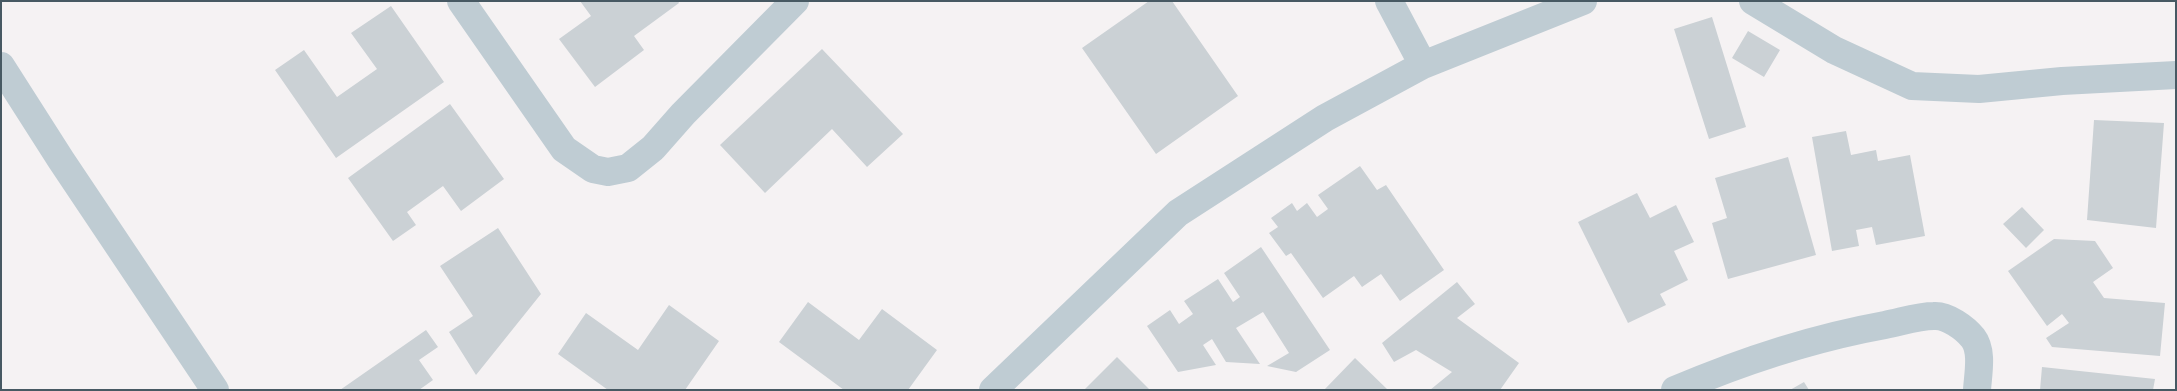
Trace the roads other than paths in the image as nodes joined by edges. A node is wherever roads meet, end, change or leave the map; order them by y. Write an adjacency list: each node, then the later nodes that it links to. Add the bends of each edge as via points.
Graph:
1 (461, 1): 2 (street, via 564,149 593,169 608,172 628,168 653,148)
2 (794, 1)
3 (1389, 1): 6 (street)
4 (1583, 1): 6 (street)
5 (1753, 1): 8 (street, via 1834,50 1912,86 1979,89)
6 (1423, 65): 10 (street, via 1325,118 1178,213)
7 (1, 66): 9 (street)
8 (2176, 75)
9 (215, 390)
10 (993, 390)
11 (1675, 390): 12 (street, via 1728,367 1838,333 1936,315 1965,330 1974,339 1979,350)
12 (1977, 390)

